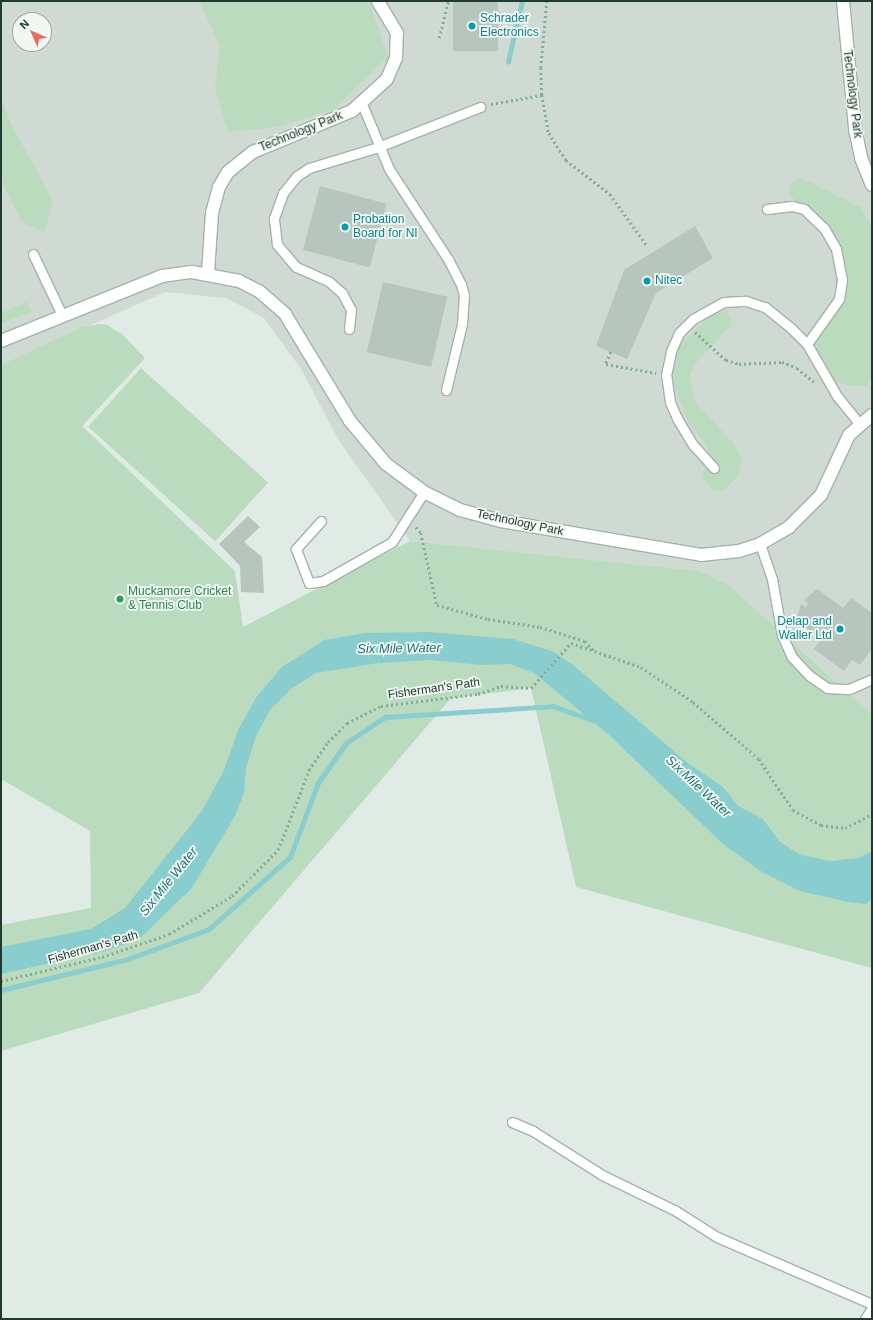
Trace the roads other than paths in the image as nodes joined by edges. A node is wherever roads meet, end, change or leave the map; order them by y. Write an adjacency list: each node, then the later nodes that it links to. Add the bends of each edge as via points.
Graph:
1 (378, 1): 3 (street, Technology Park, via 397,33 396,58 381,88)
2 (843, 1): 6 (street, Technology Park, via 855,129 861,158)
3 (362, 104): 5 (lane); 9 (street, Technology Park, via 253,152 228,172 219,187 212,213)
4 (480, 107): 5 (lane)
5 (378, 147): 11 (lane, via 300,173 283,193 274,218 276,240 287,259 300,270 331,283 345,297 352,312); 14 (lane, via 403,192 448,258 464,296 462,324)
6 (872, 185)
7 (767, 209): 13 (lane, via 792,206 804,209 824,228 836,248 842,280 839,300)
8 (33, 254): 10 (lane)
9 (208, 273): 10 (street, Technology Park, via 162,276); 18 (street, Technology Park, via 245,283 272,300 298,333 350,421 386,464)
10 (62, 316): 12 (street, Technology Park)
11 (349, 329)
12 (1, 341)
13 (807, 344): 16 (lane, via 837,396); 17 (lane, via 774,312 746,301 724,302 687,325 671,351 666,375 670,402 693,445)
14 (446, 390)
15 (872, 414): 16 (street, Technology Park)
16 (860, 424): 20 (street, Technology Park, via 849,435 821,495 789,527)
17 (714, 468)
18 (424, 492): 19 (lane, via 392,542 323,581 309,583 296,549); 20 (street, Technology Park, via 460,510 501,521 675,552 716,555)
19 (320, 521)
20 (760, 544): 21 (lane, via 772,579 782,635 792,657 810,676 827,688 849,689)
21 (872, 679)
22 (512, 1122): 23 (lane, via 533,1131 602,1175 676,1210 717,1237)
23 (872, 1304)
24 (872, 1308): 25 (lane)
25 (866, 1319)

